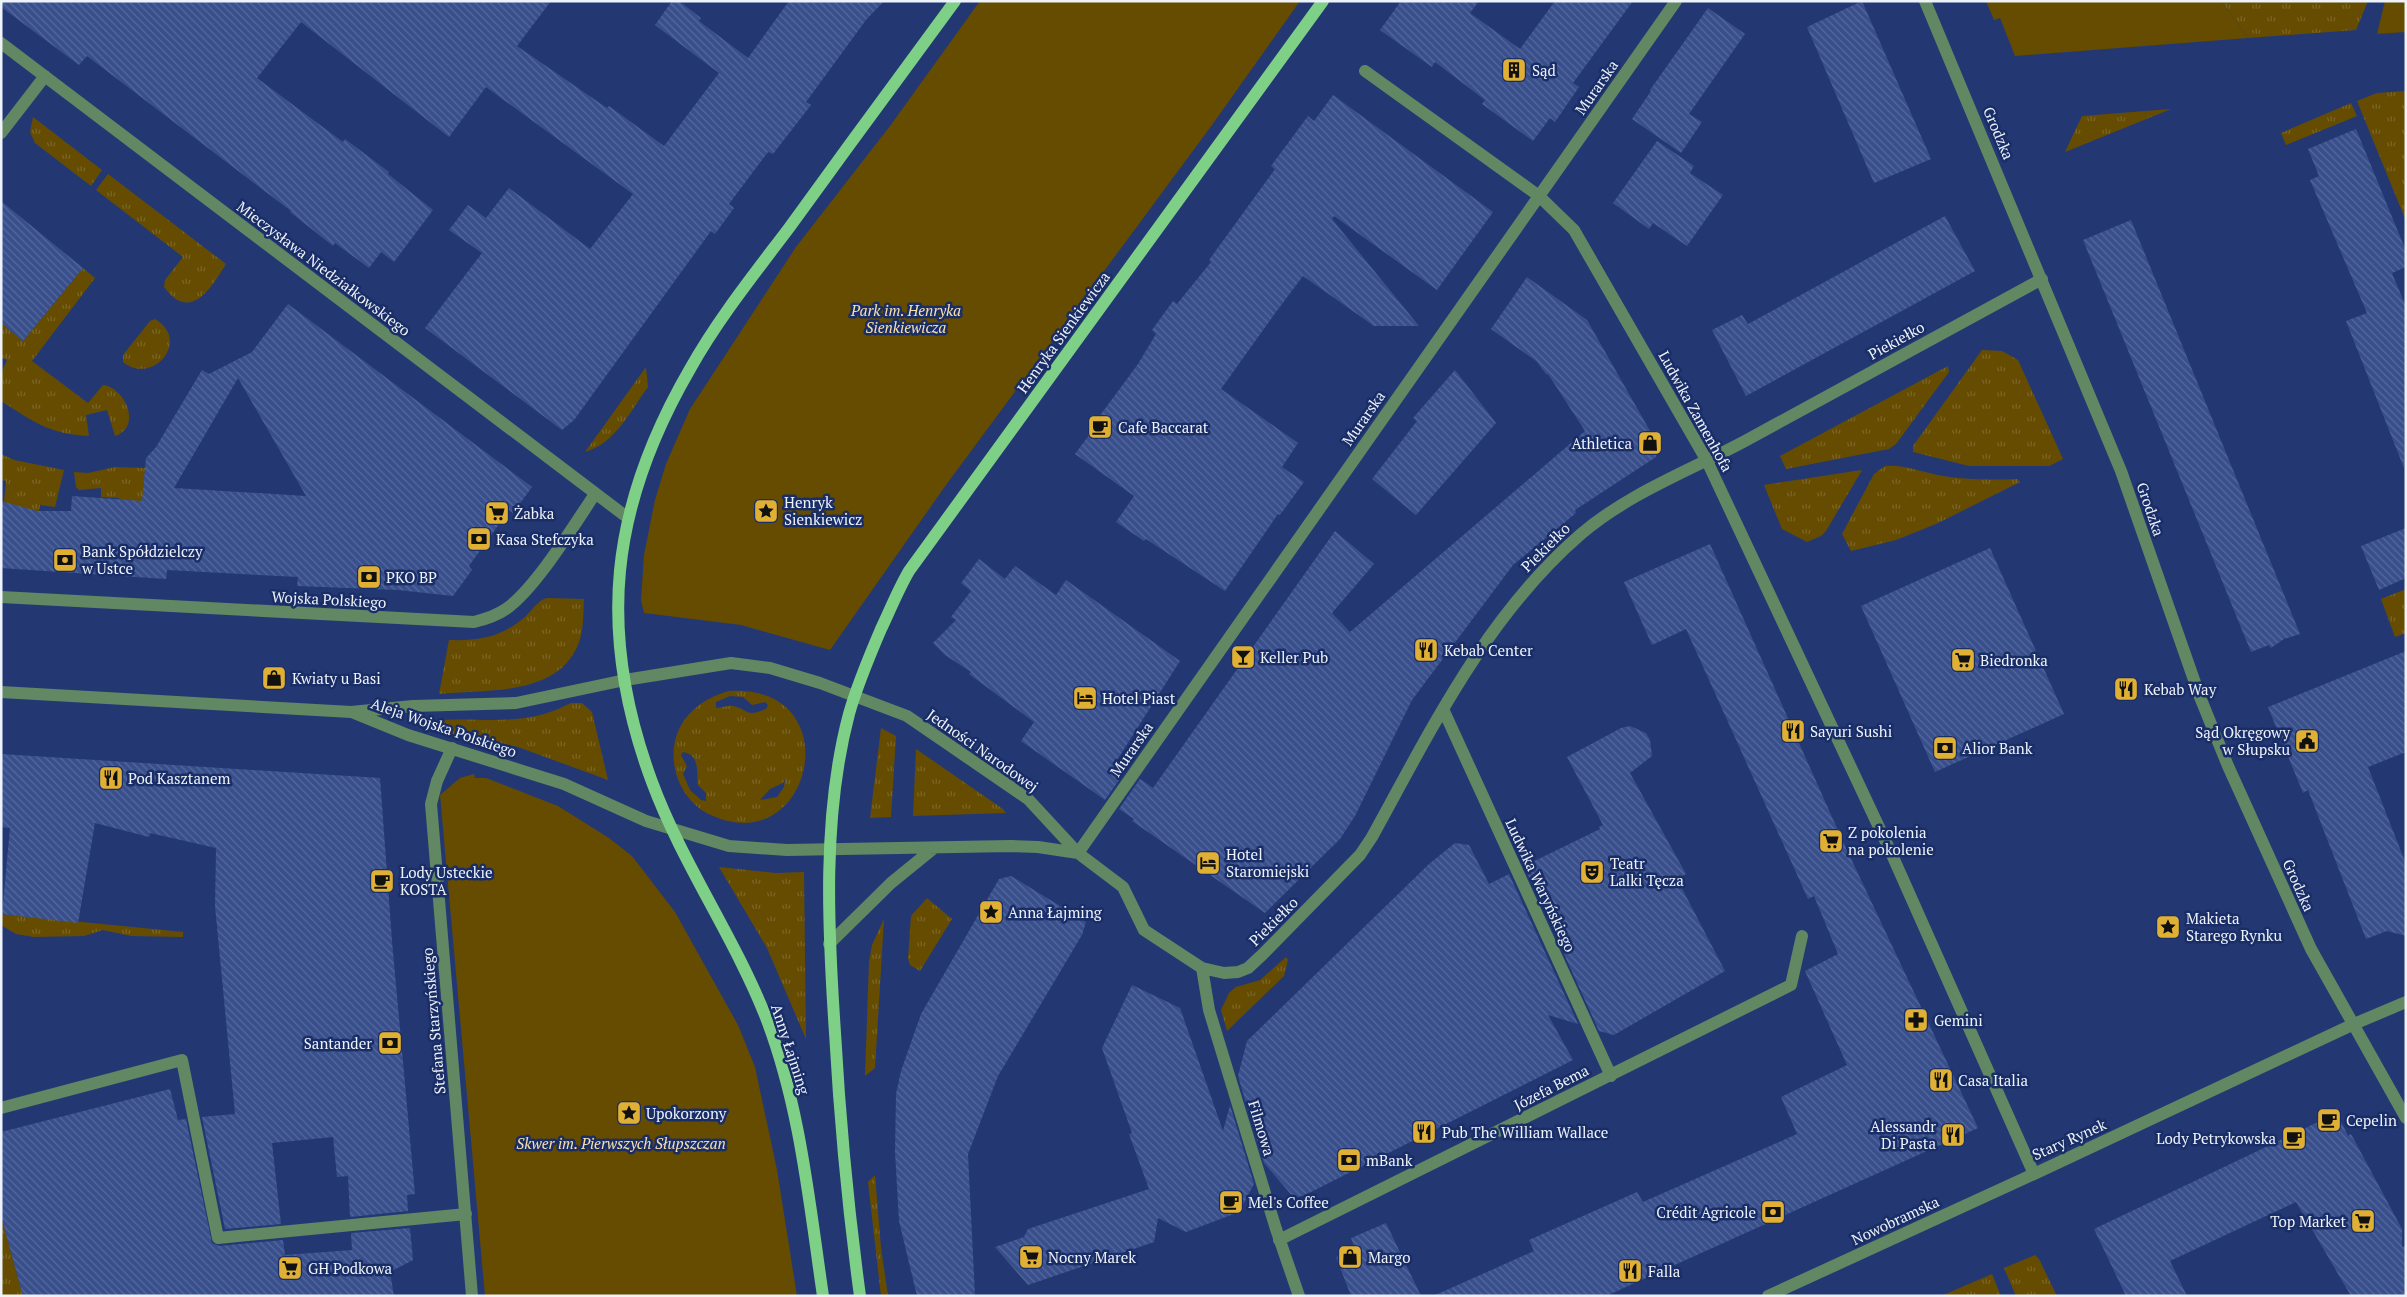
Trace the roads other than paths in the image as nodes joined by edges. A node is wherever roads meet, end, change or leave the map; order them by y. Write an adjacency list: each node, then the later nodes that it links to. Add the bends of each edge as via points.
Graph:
1 (954, 1): 13 (main road, via 692,365 645,458)
2 (1323, 1): 17 (main road, Henryka Sienkiewicza, via 909,571)
3 (1676, 1): 9 (street, Murarska)
4 (1925, 1): 10 (street, Grodzka)
5 (1, 43): 7 (street, Mieczysława Niedziałkowskiego)
6 (1365, 71): 9 (street, Ludwika Zamenhofa)
7 (45, 76): 8 (street); 12 (street, Mieczysława Niedziałkowskiego)
8 (1, 133)
9 (1539, 196): 11 (street, Ludwika Zamenhofa, via 1574,230); 25 (street, Murarska)
10 (2042, 279): 11 (street, Piekiełko); 30 (street, Grodzka, via 2121,471 2200,697 2225,758 2311,949)
11 (1707, 461): 18 (street, Piekiełko, via 1634,496 1580,535 1529,585 1507,612); 24 (street, Ludwika Zamenhofa)
12 (595, 494): 13 (street, Mieczysława Niedziałkowskiego); 14 (street, Wojska Polskiego, via 546,565 508,608 491,618 474,622)
13 (628, 518): 15 (main road, via 618,594 619,641)
14 (1, 597)
15 (625, 680): 17 (street, Aleja Wojska Polskiego, via 711,666 749,664); 19 (street, Aleja Wojska Polskiego, via 516,703 413,706); 21 (main road, Anny Łajming, via 652,782)
16 (1, 692): 19 (street)
17 (854, 695): 23 (main road, Henryka Sienkiewicza, via 840,758); 25 (street, Jedności Narodowej, via 907,716 1028,799)
18 (1442, 709): 28 (street, Piekiełko, via 1360,855 1248,968 1224,973); 31 (street, Ludwika Waryńskiego)
19 (351, 712): 20 (street, Aleja Wojska Polskiego, via 408,735)
20 (452, 748): 21 (street, Aleja Wojska Polskiego, via 564,784); 35 (street, Stefana Starzyńskiego, via 431,804)
21 (673, 830): 23 (street, Aleja Wojska Polskiego, via 729,846 760,850); 38 (main road, Anny Łajming, via 764,1013 780,1057 794,1108)
22 (934, 848): 23 (street, Jedności Narodowej); 25 (street, Jedności Narodowej, via 1038,847); 27 (street, via 891,882)
23 (831, 850): 27 (main road)
24 (1890, 852): 34 (street, Stary Rynek)
25 (1078, 854): 28 (street, Jedności Narodowej, via 1117,881 1128,895 1144,930)
26 (1802, 936): 31 (street, Józefa Bema, via 1791,985)
27 (829, 944): 39 (main road, via 843,1150)
28 (1202, 968): 36 (street, Filmowa, via 1209,1010)
29 (2406, 1002): 30 (street, Stary Rynek)
30 (2354, 1024): 33 (street, Grodzka); 34 (street, Stary Rynek)
31 (1611, 1076): 36 (street, Józefa Bema)
32 (1, 1108): 35 (street, via 182,1060 218,1238)
33 (2406, 1118)
34 (2034, 1174): 41 (street, Nowobramska)
35 (466, 1214): 37 (street, Stefana Starzyńskiego)
36 (1279, 1240): 40 (street, Filmowa)
37 (472, 1296)
38 (823, 1296)
39 (860, 1296)
40 (1300, 1296)
41 (1768, 1296)

